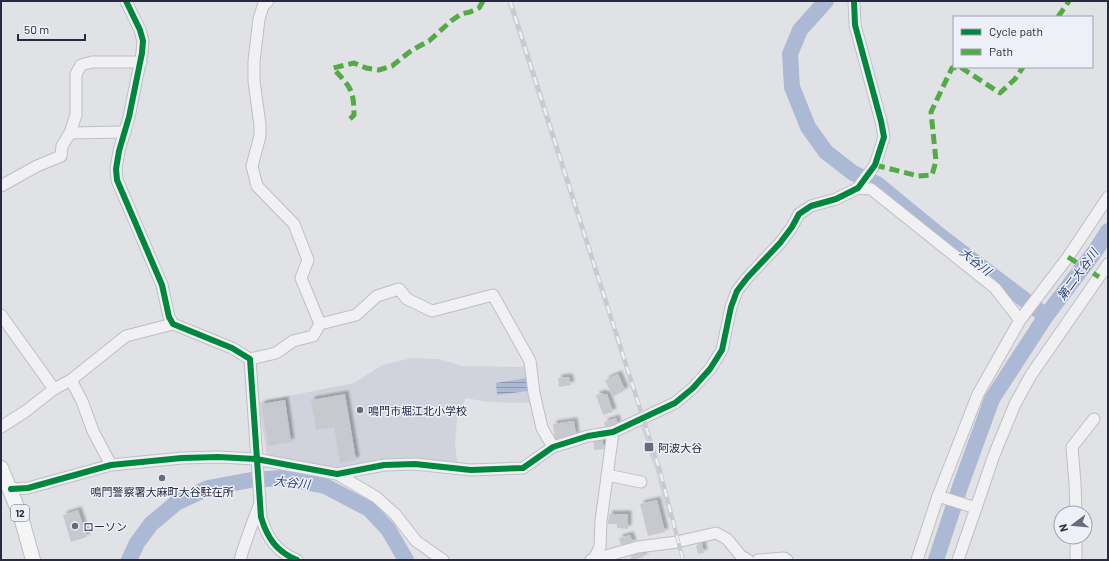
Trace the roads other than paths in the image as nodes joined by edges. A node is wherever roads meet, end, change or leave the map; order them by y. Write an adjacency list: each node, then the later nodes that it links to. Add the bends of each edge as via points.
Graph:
1 (126, 1): 4 (street, via 143,41)
2 (268, 1): 14 (street, via 263,6 259,19 254,61 260,136 252,166 257,186 294,224 308,260 301,278)
3 (854, 1): 7 (street, via 856,25 884,137 875,165)
4 (140, 62): 5 (street); 6 (street, via 92,62 81,65 76,74 76,115)
5 (126, 132): 6 (street); 13 (street, via 119,151 117,180 162,285)
6 (70, 133): 8 (street, via 62,146 61,156)
7 (860, 185): 12 (street, via 871,189 995,288); 20 (street, via 836,199 811,206 799,214 780,243 737,291 722,350 693,388 675,403)
8 (1, 186)
9 (1108, 197): 12 (street, via 1068,257)
10 (1108, 264): 32 (street, via 1031,375 994,455)
11 (1, 315): 17 (street)
12 (1020, 320): 29 (street, via 978,394)
13 (173, 324): 15 (street, via 232,348); 16 (street, via 126,336)
14 (320, 324): 15 (street, via 313,336 293,341 276,352); 21 (street, via 356,315 377,296 399,289 407,299 432,310 493,295 530,361 542,428)
15 (250, 359): 22 (street)
16 (71, 380): 17 (street); 23 (street, via 95,436)
17 (54, 389): 19 (street)
18 (1094, 419): 31 (street, via 1072,447)
19 (1, 427)
20 (613, 432): 21 (street, via 588,436); 26 (street)
21 (553, 447): 25 (street, via 523,468 471,470 392,464)
22 (256, 462): 23 (street, via 218,457); 25 (street); 30 (street)
23 (111, 465): 28 (street, via 28,488)
24 (1, 468): 28 (main road, 12)
25 (337, 474): 38 (street, via 376,497 395,514 416,541)
26 (607, 475): 27 (street); 34 (street, via 600,547)
27 (641, 482)
28 (6, 488): 35 (main road, 12, via 21,517)
29 (940, 497): 32 (street); 42 (street)
30 (260, 498): 36 (street); 37 (street, via 265,530 277,547)
31 (1076, 505)
32 (975, 507): 43 (street)
33 (1076, 545): 44 (street)
34 (592, 559): 39 (street, via 638,547 679,542 716,533)
35 (33, 560)
36 (240, 560)
37 (297, 560)
38 (443, 560)
39 (748, 560)
40 (758, 560): 41 (street)
41 (787, 560)
42 (917, 560)
43 (958, 560)
44 (1076, 560)

